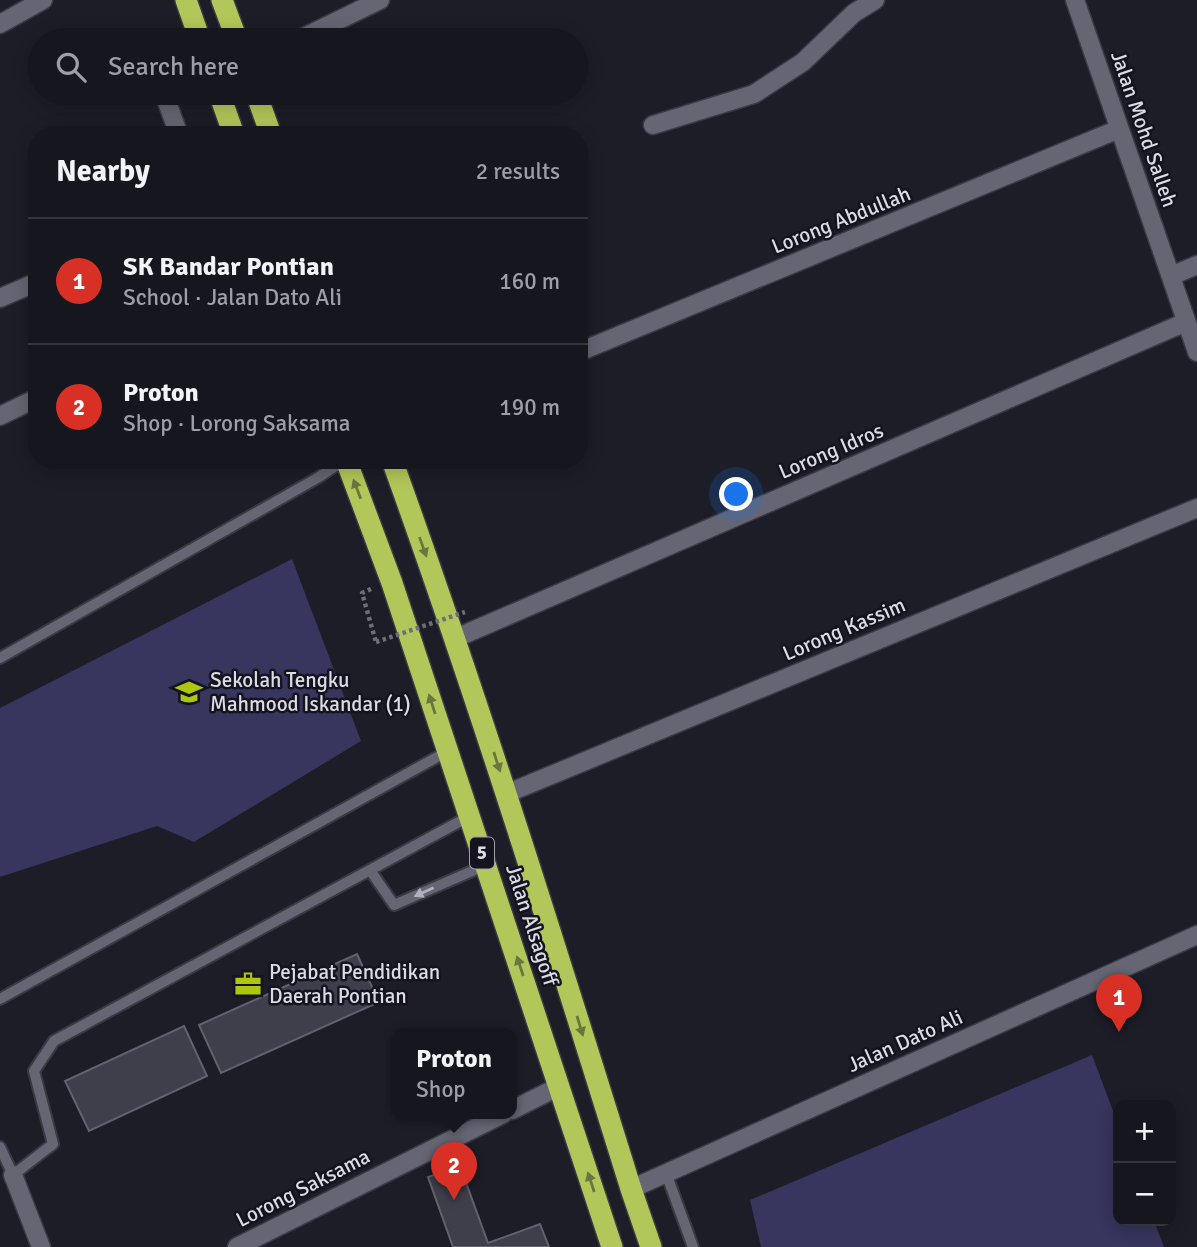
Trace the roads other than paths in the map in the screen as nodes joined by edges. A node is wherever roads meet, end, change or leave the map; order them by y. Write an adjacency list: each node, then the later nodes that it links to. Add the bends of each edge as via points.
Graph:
1 (43, 0): 7 (street)
2 (186, 0): 8 (highway)
3 (222, 0): 9 (highway)
4 (380, 0): 10 (street)
5 (875, 0): 14 (street, via 854,13 803,62 754,93)
6 (1074, 0): 18 (street, Jalan Mohd Salleh)
7 (0, 24)
8 (196, 28)
9 (232, 28)
10 (323, 28)
11 (168, 105): 15 (street)
12 (223, 105): 16 (highway)
13 (260, 105): 17 (highway)
14 (653, 125)
15 (176, 126)
16 (231, 126)
17 (268, 126)
18 (1119, 129): 20 (street, Jalan Mohd Salleh); 24 (street, Lorong Abdullah)
19 (1197, 265): 20 (street)
20 (1171, 276): 23 (street, Jalan Mohd Salleh)
21 (28, 286): 22 (street)
22 (0, 298)
23 (1186, 322): 25 (street, Jalan Mohd Salleh); 32 (street, Lorong Idros)
24 (588, 348)
25 (1197, 352)
26 (28, 402): 27 (street)
27 (0, 416)
28 (331, 469): 33 (lane)
29 (348, 469): 34 (highway, Jalan Alsagoff / 5, one-way to 29)
30 (395, 469): 32 (highway, Jalan Alsagoff / 5, one-way to 32)
31 (1197, 508): 35 (street, Lorong Kassim)
32 (456, 638): 35 (highway, Jalan Alsagoff / 5, one-way to 35)
33 (0, 657)
34 (448, 751): 36 (highway, Jalan Alsagoff / 5); 40 (lane)
35 (508, 793): 47 (highway, Jalan Alsagoff / 5, one-way to 47)
36 (470, 816): 37 (highway, Jalan Alsagoff / 5); 38 (lane)
37 (486, 865): 38 (lane, one-way to 38, via 394,905); 41 (highway, Jalan Alsagoff / 5, one-way to 37)
38 (370, 870): 46 (lane, via 54,1041 34,1070 53,1144)
39 (1197, 935): 45 (street, Jalan Dato Ali)
40 (0, 999)
41 (560, 1086): 42 (street); 50 (highway, Jalan Alsagoff / 5, one-way to 41)
42 (517, 1108)
43 (493, 1119): 49 (street, Lorong Saksama)
44 (0, 1147): 46 (lane)
45 (666, 1173): 47 (street, Jalan Dato Ali); 52 (lane)
46 (13, 1175): 48 (street)
47 (631, 1189): 51 (highway, Jalan Alsagoff / 5)
48 (41, 1247)
49 (237, 1247)
50 (611, 1247)
51 (651, 1247)
52 (693, 1247)

